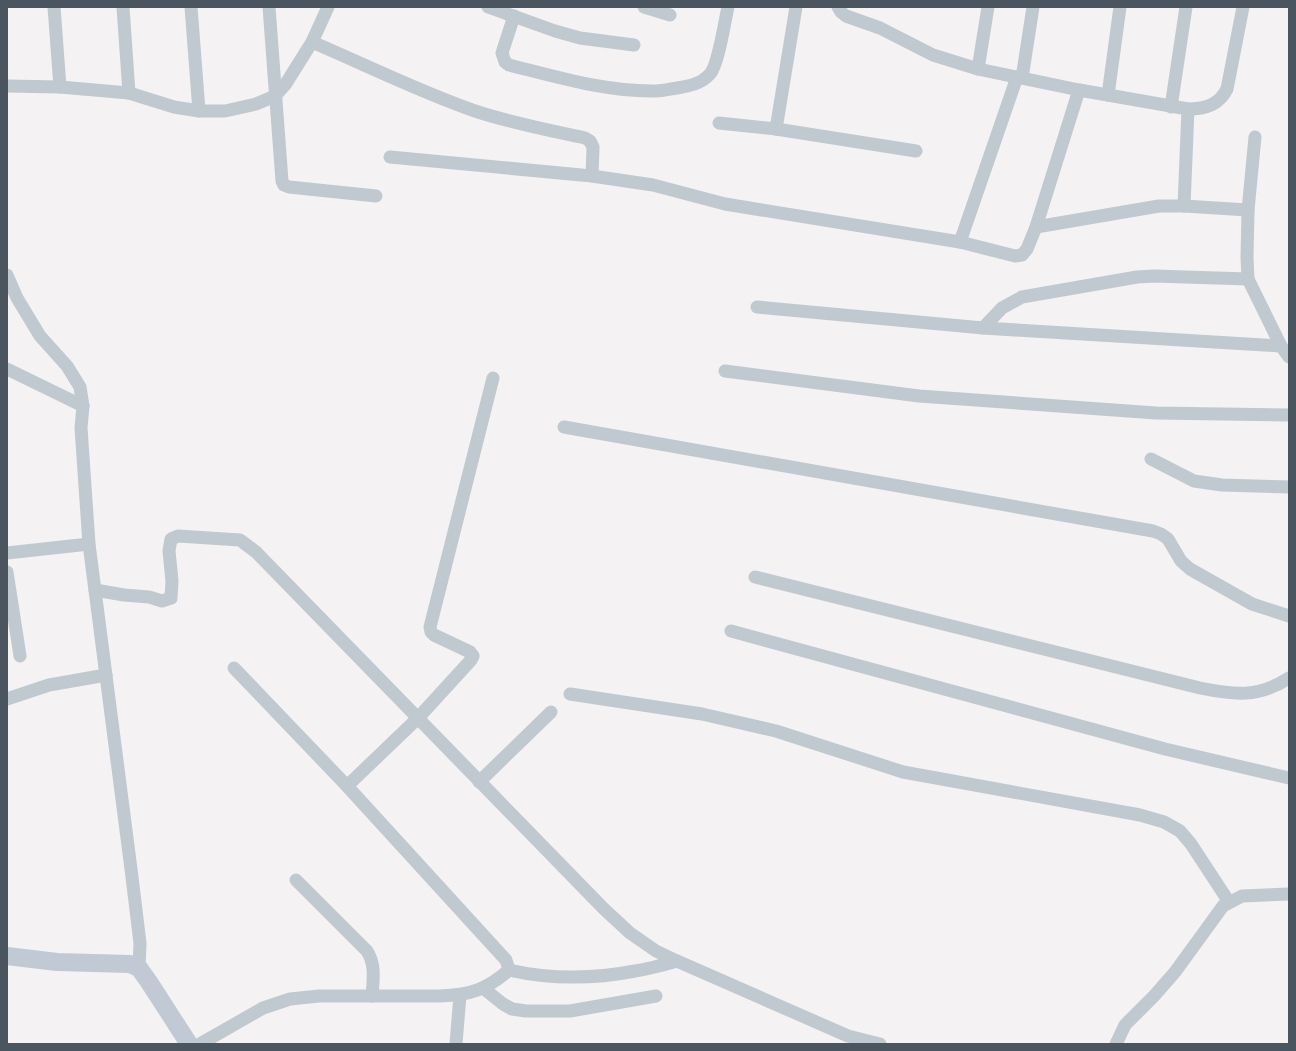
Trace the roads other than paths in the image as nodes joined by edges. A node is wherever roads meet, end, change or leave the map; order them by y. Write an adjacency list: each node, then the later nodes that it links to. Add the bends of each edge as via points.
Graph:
1 (54, 7): 23 (street)
2 (123, 7): 25 (street)
3 (191, 7): 30 (street)
4 (269, 7): 27 (street)
5 (328, 7): 18 (street)
6 (488, 7): 17 (street)
7 (644, 7): 16 (street)
8 (728, 7): 17 (street, via 716,64 711,74 692,85 657,91 586,84 509,65 502,53)
9 (796, 7): 32 (street)
10 (838, 7): 20 (street, via 846,16 880,28 932,55)
11 (988, 7): 20 (street)
12 (1033, 7): 21 (street)
13 (1120, 7): 26 (street)
14 (1186, 7): 28 (street)
15 (1242, 7): 29 (street, via 1228,89 1224,96 1208,107)
16 (670, 15)
17 (514, 16): 19 (street, via 580,38)
18 (312, 42): 27 (street, via 285,85); 36 (street, via 475,110 521,124 585,138 593,147)
19 (634, 45)
20 (978, 69): 21 (street)
21 (1019, 77): 24 (street); 41 (street)
22 (7, 86): 23 (street)
23 (60, 86): 25 (street)
24 (1079, 90): 26 (street); 40 (street)
25 (129, 93): 30 (street, via 174,107)
26 (1108, 95): 28 (street)
27 (275, 96): 30 (street, via 256,104 225,111); 37 (street, via 284,185)
28 (1171, 107): 29 (street)
29 (1188, 109): 38 (street)
30 (199, 111)
31 (719, 123): 32 (street)
32 (776, 129): 34 (street)
33 (1255, 137): 39 (street)
34 (916, 151)
35 (390, 157): 36 (street)
36 (592, 176): 41 (street, via 653,185 725,204)
37 (376, 196)
38 (1184, 206): 39 (street); 40 (street, via 1159,206)
39 (1248, 210): 43 (street)
40 (1036, 227): 41 (street, via 1026,249 1022,254 1015,256)
41 (960, 242)
42 (7, 275): 51 (street, via 17,298 40,336 67,366 80,387)
43 (1248, 279): 45 (street, via 1137,277 1022,297 1002,308); 46 (street)
44 (757, 307): 45 (street)
45 (983, 328): 46 (street)
46 (1281, 346): 47 (street)
47 (1289, 357)
48 (7, 369): 51 (street)
49 (725, 371): 52 (street, via 919,396 1156,413)
50 (493, 378): 71 (street, via 430,626 434,636 470,652 473,656)
51 (83, 406): 56 (street)
52 (1289, 415)
53 (564, 427): 62 (street, via 1153,531 1168,539 1181,561 1190,569 1252,604)
54 (1150, 459): 55 (street, via 1194,481 1222,485)
55 (1289, 487)
56 (89, 544): 57 (street); 61 (street)
57 (7, 553)
58 (7, 572): 60 (street)
59 (755, 577): 67 (street, via 1226,694 1260,691)
60 (8, 587): 64 (street)
61 (95, 590): 66 (street); 71 (street, via 162,601 171,598 171,539 178,536 240,540 256,552)
62 (1289, 616)
63 (731, 632): 72 (street, via 1165,749)
64 (20, 656)
65 (234, 668): 74 (street)
66 (106, 675): 69 (street, via 50,685); 80 (street, via 140,943)
67 (1289, 678)
68 (570, 694): 77 (street, via 702,714 776,731 903,772 1140,815 1164,822 1180,830)
69 (7, 699)
70 (551, 712): 73 (street)
71 (418, 718): 73 (street); 74 (street)
72 (1289, 778)
73 (479, 782): 79 (street, via 604,910 630,933 656,951)
74 (347, 786): 81 (street, via 506,960)
75 (296, 880): 84 (street, via 367,951 373,967)
76 (1289, 894): 77 (street, via 1242,896)
77 (1229, 902): 91 (street, via 1223,906 1175,972 1126,1025)
78 (7, 956): 80 (street, via 57,962 130,964)
79 (677, 961): 81 (street, via 634,971 594,976 555,976); 86 (street)
80 (139, 968): 87 (street)
81 (509, 970): 82 (street)
82 (483, 988): 83 (street); 85 (street, via 512,1009 526,1011 570,1011)
83 (460, 995): 84 (street); 89 (street)
84 (372, 996): 88 (street, via 290,999 263,1008)
85 (656, 996)
86 (847, 1040): 90 (street)
87 (189, 1044)
88 (200, 1044)
89 (456, 1044)
90 (880, 1044)
91 (1116, 1044)

